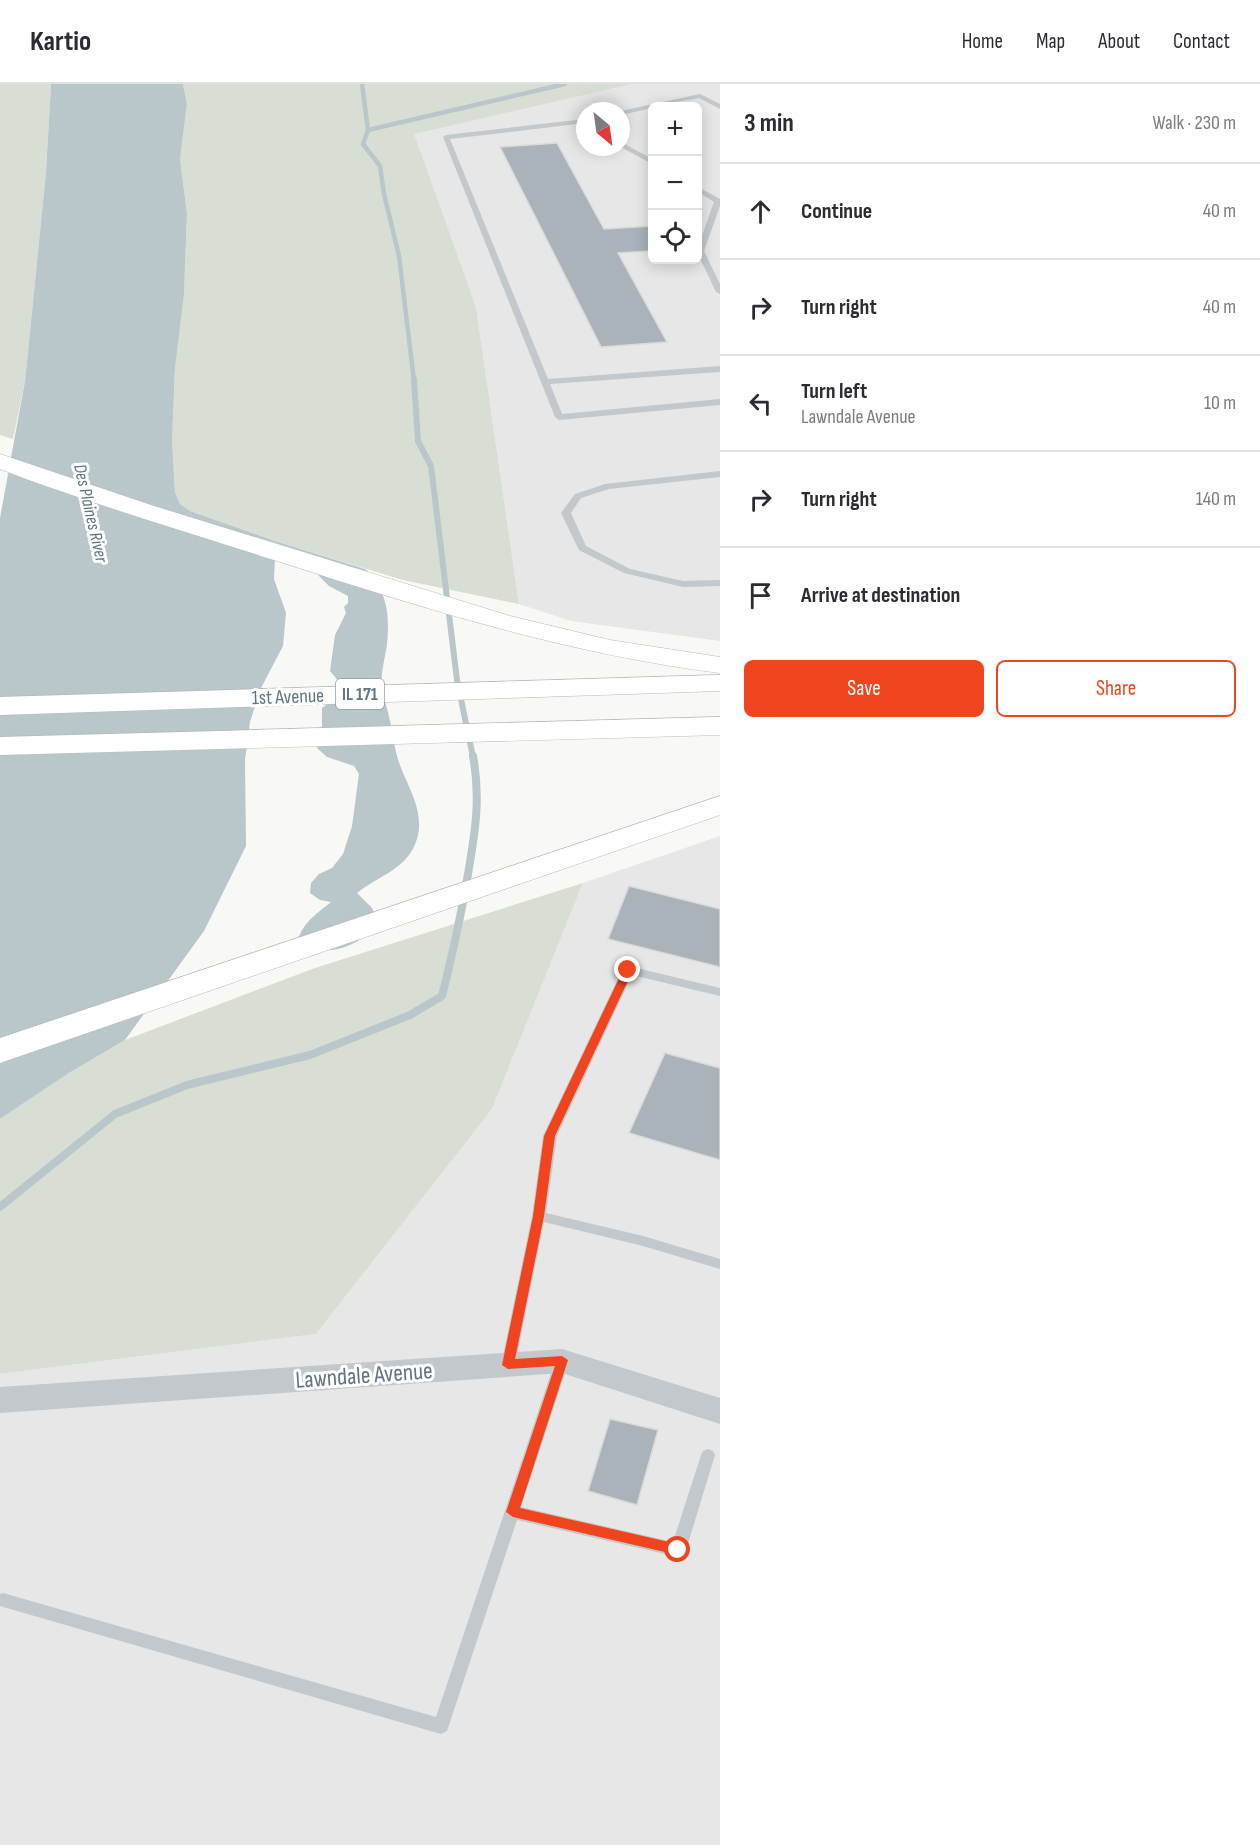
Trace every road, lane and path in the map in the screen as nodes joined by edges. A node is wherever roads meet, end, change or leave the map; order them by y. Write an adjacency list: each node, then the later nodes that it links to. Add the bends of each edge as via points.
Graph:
1 (720, 106): 2 (lane, via 700,96)
2 (630, 111)
3 (576, 123): 10 (lane, via 446,137)
4 (630, 149): 5 (lane)
5 (648, 160)
6 (702, 191): 7 (lane)
7 (719, 201): 8 (lane, via 700,251)
8 (720, 292)
9 (720, 369): 10 (lane)
10 (544, 382): 11 (lane, via 558,417)
11 (720, 402)
12 (0, 461): 15 (main road)
13 (0, 468): 15 (main road)
14 (720, 474): 16 (lane, via 608,486 578,496 566,513 582,548 627,571 683,585)
15 (71, 486): 17 (main road, via 404,593 530,628 620,650)
16 (720, 583)
17 (720, 665)
18 (720, 683): 19 (main road, 1st Avenue / IL 171)
19 (0, 706)
20 (720, 726): 21 (main road, IL 171)
21 (0, 746)
22 (720, 806): 24 (main road)
23 (720, 992): 25 (lane, via 628,970 550,1136)
24 (0, 1051)
25 (539, 1216): 26 (lane); 28 (lane)
26 (720, 1264)
27 (562, 1360): 28 (street, Lawndale Avenue); 30 (street, Lawndale Avenue); 32 (lane)
28 (508, 1365): 29 (street, Lawndale Avenue)
29 (0, 1400)
30 (720, 1411)
31 (708, 1455): 32 (lane, via 678,1550)
32 (513, 1512): 33 (lane, via 441,1726)
33 (3, 1600)

